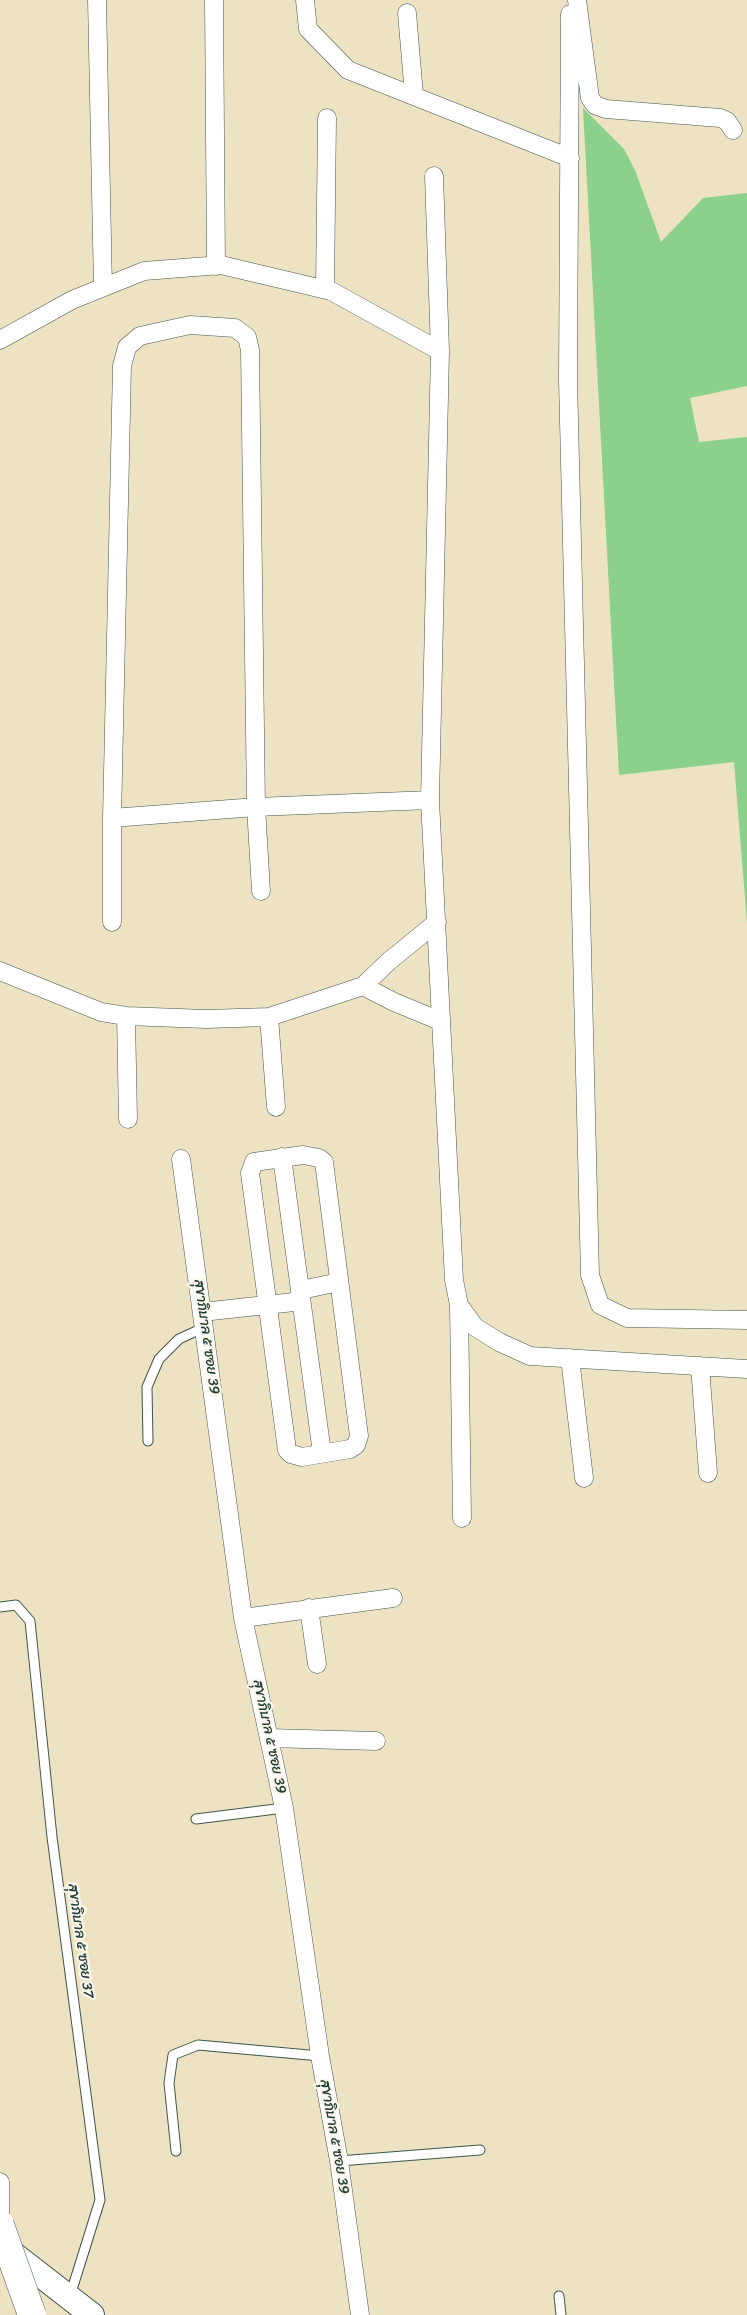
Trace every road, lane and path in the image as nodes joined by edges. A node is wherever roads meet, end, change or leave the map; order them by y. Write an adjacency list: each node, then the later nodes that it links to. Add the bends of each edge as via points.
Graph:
1 (97, 0): 12 (street)
2 (214, 0): 11 (street)
3 (305, 0): 6 (street, via 308,29 348,70)
4 (573, 7): 8 (street, via 590,98 595,105 606,109 720,118 727,121); 9 (street)
5 (407, 13): 6 (street)
6 (414, 96): 9 (street)
7 (327, 118): 13 (street)
8 (733, 130)
9 (570, 158): 36 (street, via 568,380 590,1275 600,1305 627,1318)
10 (434, 176): 15 (street)
11 (216, 266): 12 (street, via 144,271); 13 (street)
12 (103, 287): 14 (street, via 72,300)
13 (325, 289): 15 (street)
14 (0, 340)
15 (440, 351): 16 (street)
16 (430, 800): 17 (street); 21 (street)
17 (256, 807): 18 (street); 18 (street, via 250,350 247,337 235,328 190,325 140,336 126,347 122,366); 19 (street)
18 (112, 818): 20 (street)
19 (261, 891)
20 (112, 922)
21 (437, 922): 23 (street); 26 (street)
22 (0, 971): 24 (street, via 101,1012)
23 (363, 986): 25 (street); 26 (street)
24 (126, 1016): 25 (street); 28 (street)
25 (269, 1017): 27 (street)
26 (440, 1021): 34 (street, via 454,1280)
27 (276, 1107)
28 (128, 1119)
29 (282, 1157): 31 (street, via 303,1155 324,1162); 32 (street); 33 (street, via 254,1162 250,1173)
30 (181, 1159): 35 (street, สุขาภิบาล ๕ ซอย 39)
31 (339, 1282): 32 (street); 41 (street, via 359,1436 356,1445 350,1449)
32 (301, 1292): 33 (street, via 294,1302); 41 (street)
33 (266, 1305): 35 (street); 41 (street, via 286,1450 302,1457)
34 (459, 1305): 37 (street, via 475,1327 499,1342 530,1356); 44 (street)
35 (203, 1320): 40 (lane, via 159,1359 147,1387); 48 (street, สุขาภิบาล ๕ ซอย 39)
36 (747, 1320)
37 (570, 1358): 38 (street); 43 (street)
38 (700, 1366): 39 (street); 42 (street)
39 (747, 1369)
40 (148, 1440)
41 (322, 1453)
42 (708, 1473)
43 (584, 1478)
44 (462, 1518)
45 (393, 1598): 47 (street)
46 (0, 1607): 63 (lane, สุขาภิบาล ๕ ซอย 37, via 16,1605 30,1621 52,1836 100,2200)
47 (309, 1608): 48 (street); 49 (street)
48 (243, 1618): 50 (street, สุขาภิบาล ๕ ซอย 39)
49 (317, 1664)
50 (269, 1738): 51 (street); 52 (street, สุขาภิบาล ๕ ซอย 39)
51 (376, 1740)
52 (284, 1808): 53 (lane); 54 (street, สุขาภิบาล ๕ ซอย 39)
53 (196, 1819)
54 (320, 2056): 55 (lane, via 198,2045 173,2055 169,2083); 57 (street, สุขาภิบาล ๕ ซอย 39)
55 (176, 2150)
56 (480, 2150): 57 (lane)
57 (339, 2161): 66 (street, สุขาภิบาล ๕ ซอย 39)
58 (0, 2182): 59 (street)
59 (0, 2213)
60 (0, 2225): 65 (highway, bridge)
61 (0, 2243): 63 (main road)
62 (559, 2296): 67 (lane)
63 (70, 2297): 64 (main road)
64 (88, 2314)
65 (32, 2315)
66 (360, 2315)
67 (561, 2315)

